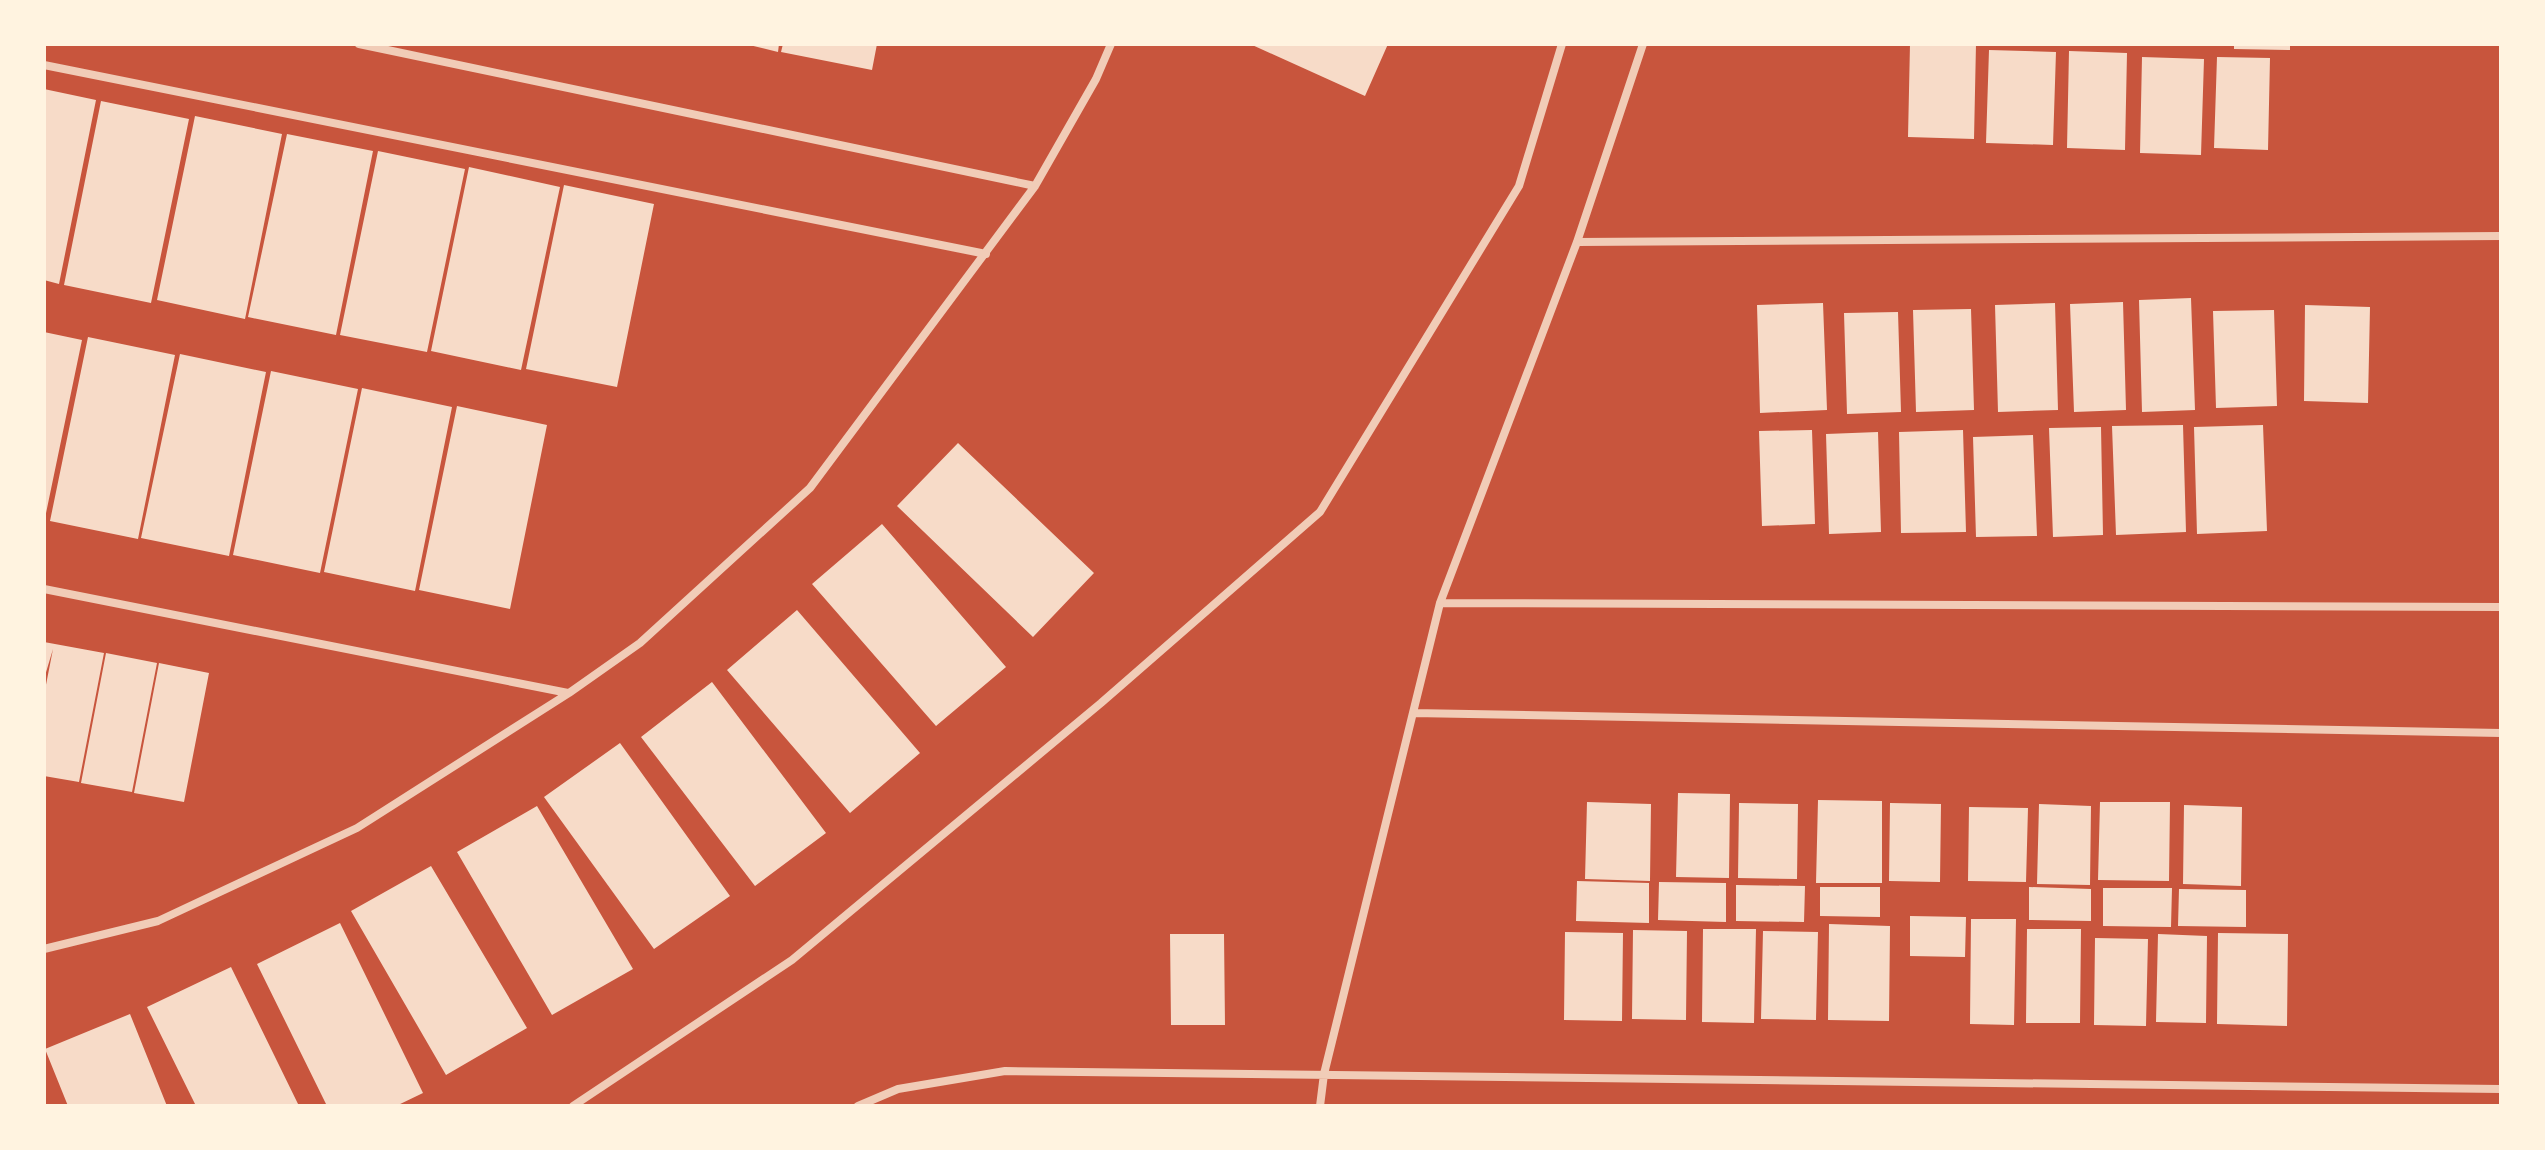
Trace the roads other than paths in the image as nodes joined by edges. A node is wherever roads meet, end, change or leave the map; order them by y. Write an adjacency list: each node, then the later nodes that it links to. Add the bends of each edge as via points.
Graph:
1 (359, 44): 6 (street)
2 (1111, 44): 6 (street)
3 (1562, 44): 19 (street, via 1519,186 1320,512 792,960)
4 (1643, 44): 8 (street)
5 (44, 65): 9 (street)
6 (1035, 186): 9 (street)
7 (2501, 236): 8 (street)
8 (1577, 242): 11 (street)
9 (986, 254): 13 (street, via 810,488 640,643)
10 (44, 589): 13 (street)
11 (1440, 603): 12 (street); 14 (street)
12 (2501, 607)
13 (569, 693): 16 (street, via 357,828 158,921)
14 (1413, 713): 15 (street); 17 (street)
15 (2501, 733)
16 (44, 949)
17 (1324, 1074): 18 (street); 20 (street, via 1005,1071 898,1089); 21 (street)
18 (2501, 1089)
19 (573, 1106)
20 (858, 1106)
21 (1320, 1106)

